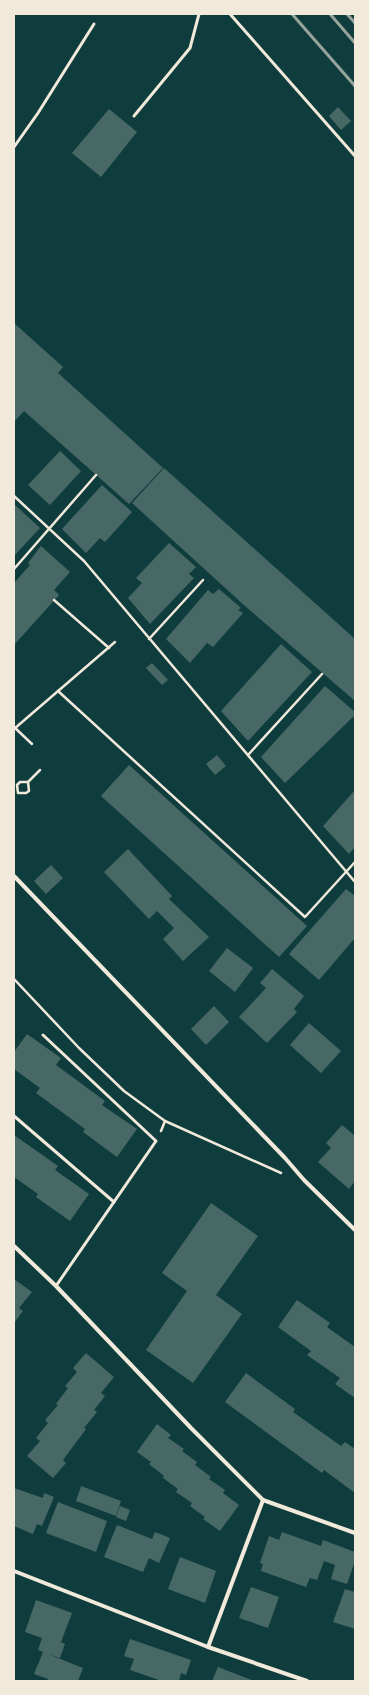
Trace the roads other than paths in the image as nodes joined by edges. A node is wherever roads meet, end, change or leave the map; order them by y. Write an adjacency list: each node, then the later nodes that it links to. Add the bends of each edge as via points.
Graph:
1 (199, 14): 4 (lane, via 190,48)
2 (230, 14): 6 (lane)
3 (94, 24): 5 (lane)
4 (134, 116)
5 (14, 147)
6 (355, 156)
7 (14, 876): 11 (street, via 304,1180)
8 (43, 1035): 10 (lane, via 156,1141)
9 (14, 1116): 10 (lane)
10 (114, 1202): 13 (lane)
11 (355, 1230)
12 (14, 1246): 13 (street)
13 (56, 1286): 14 (street, via 191,1428)
14 (264, 1500): 15 (street); 17 (street)
15 (355, 1533)
16 (14, 1571): 17 (street)
17 (208, 1647): 18 (street)
18 (307, 1681)

